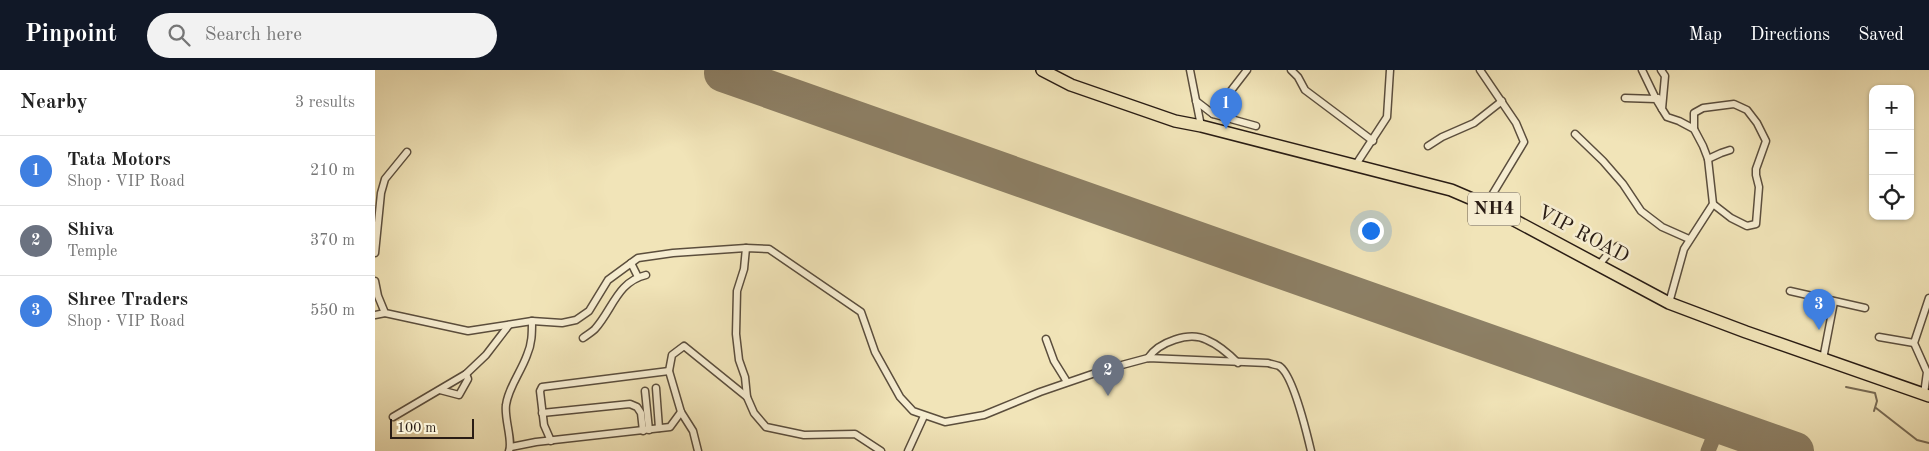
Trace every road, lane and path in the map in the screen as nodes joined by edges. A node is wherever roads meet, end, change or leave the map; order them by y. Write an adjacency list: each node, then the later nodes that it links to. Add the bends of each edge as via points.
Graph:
1 (1043, 70): 18 (highway, VIP ROAD / NH4, via 1090,91 1175,121)
2 (1190, 70): 14 (street)
3 (1247, 70): 17 (street)
4 (1291, 70): 22 (street, via 1305,90)
5 (1390, 70): 22 (street, via 1387,117)
6 (1480, 70): 10 (street)
7 (1489, 70): 10 (street)
8 (1642, 70): 13 (street)
9 (1661, 70): 11 (street, via 1665,76)
10 (1487, 79): 15 (street)
11 (1663, 94): 13 (street); 16 (street)
12 (1625, 98): 13 (street)
13 (1656, 99): 16 (street)
14 (1196, 101): 17 (street); 18 (street)
15 (1502, 101): 23 (street, via 1474,123 1442,136); 29 (street, via 1524,142)
16 (1662, 109): 20 (street, via 1667,117)
17 (1213, 114): 19 (street)
18 (1201, 126): 27 (highway, VIP ROAD / NH4)
19 (1256, 126)
20 (1694, 129): 26 (street); 28 (street, via 1694,113 1703,108 1734,104 1747,110 1766,141 1756,168 1759,187 1756,224 1747,226)
21 (1575, 134): 30 (street, via 1623,184 1641,211 1662,227)
22 (1373, 141): 27 (street)
23 (1428, 146)
24 (1730, 150): 26 (street)
25 (407, 152): 33 (street, via 385,179)
26 (1708, 159): 28 (street)
27 (1355, 166): 29 (highway, VIP ROAD / NH4, via 1451,190)
28 (1713, 204): 30 (street)
29 (1486, 205): 35 (highway, VIP ROAD / NH4)
30 (1689, 239): 40 (street)
31 (1618, 246): 35 (street)
32 (745, 248): 34 (street, via 673,253 638,258); 60 (street, via 744,269 737,291 737,334); 63 (street, via 769,249 861,312 875,352 900,398 913,411)
33 (375, 253)
34 (631, 263): 44 (street, via 608,280 589,311 576,320 562,323); 47 (street, via 642,276 625,285 595,330)
35 (1599, 265): 40 (highway, VIP ROAD / NH4)
36 (375, 281): 42 (street)
37 (1790, 291): 39 (street)
38 (1929, 298): 49 (street)
39 (1834, 302): 41 (street); 51 (street)
40 (1669, 303): 51 (highway, VIP ROAD / NH4)
41 (1865, 308)
42 (385, 313): 43 (street); 45 (street, via 468,331)
43 (375, 315)
44 (532, 321): 45 (street); 68 (street, via 532,340 506,405)
45 (509, 325): 54 (street)
46 (1879, 337): 49 (street)
47 (583, 338)
48 (1046, 339): 55 (street)
49 (1914, 343): 59 (street, via 1927,372)
50 (1148, 358): 52 (street); 52 (street, via 1168,342 1188,337 1205,339); 55 (street)
51 (1823, 359): 59 (highway, VIP ROAD / NH4)
52 (1239, 363): 72 (street, via 1268,363 1281,367 1290,380)
53 (669, 371): 60 (street, via 671,356 684,346); 61 (street); 62 (street, via 542,386)
54 (466, 374): 57 (street); 57 (street, via 468,379 459,395)
55 (1067, 382): 63 (street, via 984,415 945,422)
56 (656, 388): 65 (street)
57 (440, 390): 64 (street)
58 (645, 391): 66 (street)
59 (1926, 395)
60 (747, 397): 70 (street, via 754,413 766,427 803,435 855,434)
61 (681, 412): 65 (street, via 669,427); 69 (street, via 693,431)
62 (542, 413): 66 (street, via 631,404 637,407); 67 (street)
63 (924, 416): 71 (street)
64 (393, 417)
65 (659, 428): 66 (street)
66 (646, 430): 67 (street)
67 (551, 441): 68 (street)
68 (510, 449)
69 (698, 451)
70 (881, 451)
71 (908, 451)
72 (1311, 451)

